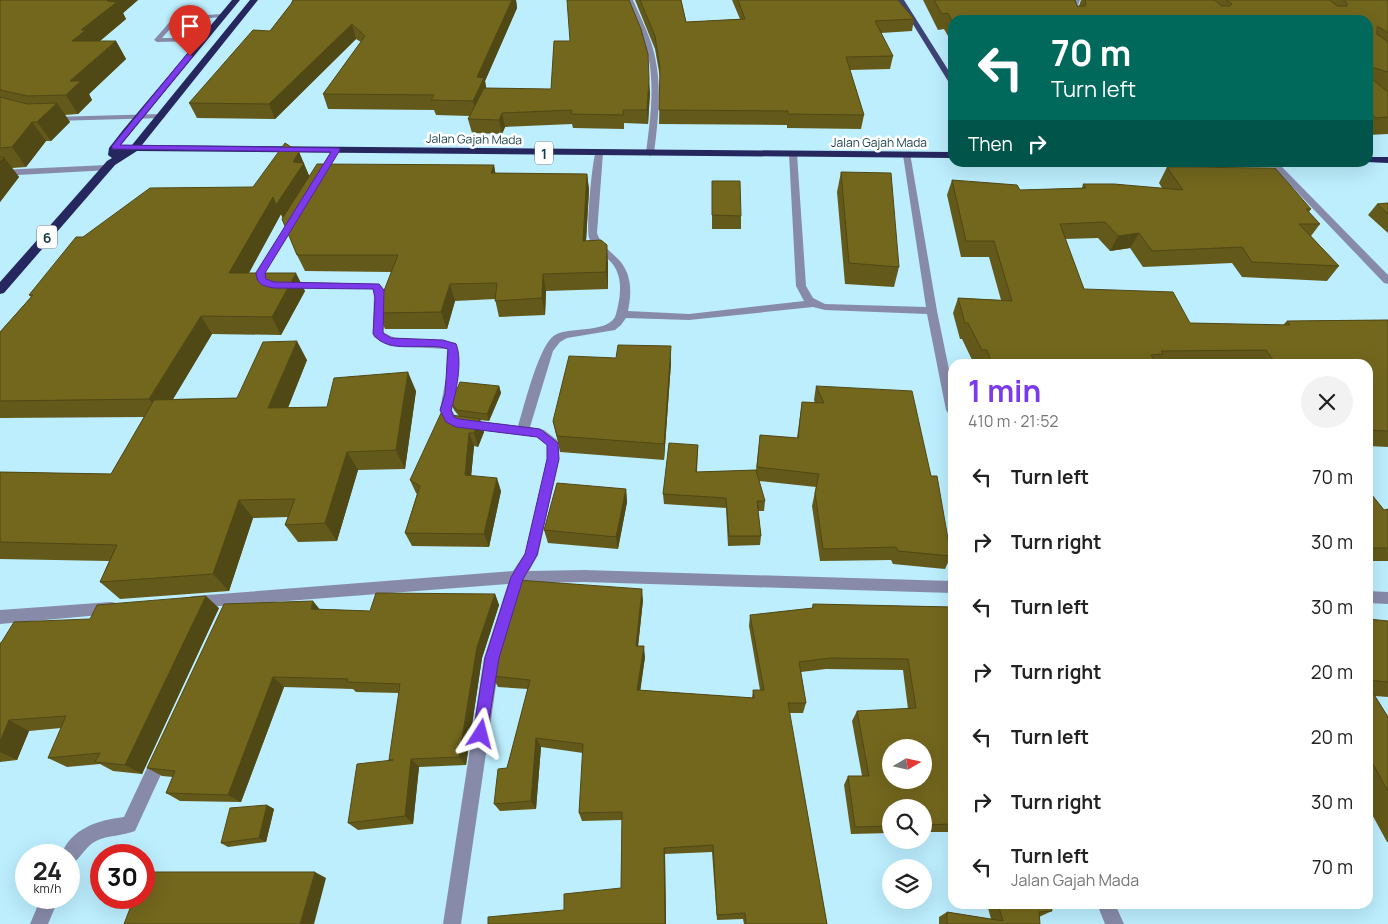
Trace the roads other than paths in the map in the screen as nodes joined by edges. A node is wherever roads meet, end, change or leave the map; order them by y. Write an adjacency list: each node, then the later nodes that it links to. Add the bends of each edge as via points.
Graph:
1 (236, 0): 7 (highway)
2 (254, 0): 10 (highway)
3 (630, 0): 17 (street, via 653,65 655,97)
4 (901, 0): 9 (main road)
5 (1077, 0): 6 (street)
6 (1074, 15)
7 (223, 16): 8 (highway); 8 (street, via 176,18 157,40)
8 (202, 40): 11 (highway)
9 (948, 75)
10 (161, 116): 11 (street); 14 (highway)
11 (139, 117): 12 (street); 13 (highway)
12 (41, 119)
13 (114, 148): 14 (highway, Jalan Gajah Mada / 1); 23 (highway, 6)
14 (135, 148): 15 (highway, Jalan Gajah Mada / 1); 23 (highway, 6)
15 (336, 150): 16 (highway, Jalan Gajah Mada / 1); 26 (street)
16 (599, 153): 17 (highway, Jalan Gajah Mada / 1); 32 (street, via 592,233 596,245 623,270 626,282)
17 (650, 153): 18 (highway, Jalan Gajah Mada / 1)
18 (793, 154): 19 (highway, Jalan Gajah Mada / 1); 30 (street, via 801,286)
19 (907, 155): 20 (highway, Jalan Gajah Mada / 1); 31 (street)
20 (948, 155)
21 (1373, 158): 22 (highway)
22 (1388, 160)
23 (109, 165): 25 (street); 29 (highway, 6)
24 (1278, 167): 28 (street)
25 (0, 173)
26 (311, 191)
27 (301, 207): 34 (street, via 260,273 261,280 265,284 375,286 380,298 378,334 383,339 452,346 454,355 446,410 450,419 456,423)
28 (1388, 281)
29 (0, 290)
30 (812, 304): 31 (street, via 840,309); 32 (street, via 689,317)
31 (932, 311): 33 (street)
32 (622, 314): 34 (street, via 617,325 610,328 556,339 548,350)
33 (948, 390)
34 (523, 430): 35 (street, via 540,433 553,443 553,459 531,555)
35 (517, 577): 36 (street, via 584,576); 38 (street); 49 (street, via 492,658)
36 (948, 587)
37 (1373, 597): 39 (street)
38 (233, 598): 40 (street); 43 (street)
39 (1388, 598)
40 (178, 603)
41 (129, 607): 42 (street)
42 (0, 617)
43 (225, 617)
44 (167, 744): 45 (street, via 129,825 97,830)
45 (77, 844)
46 (45, 909): 48 (street)
47 (1108, 909): 50 (street)
48 (39, 924)
49 (452, 924)
50 (1115, 924)

